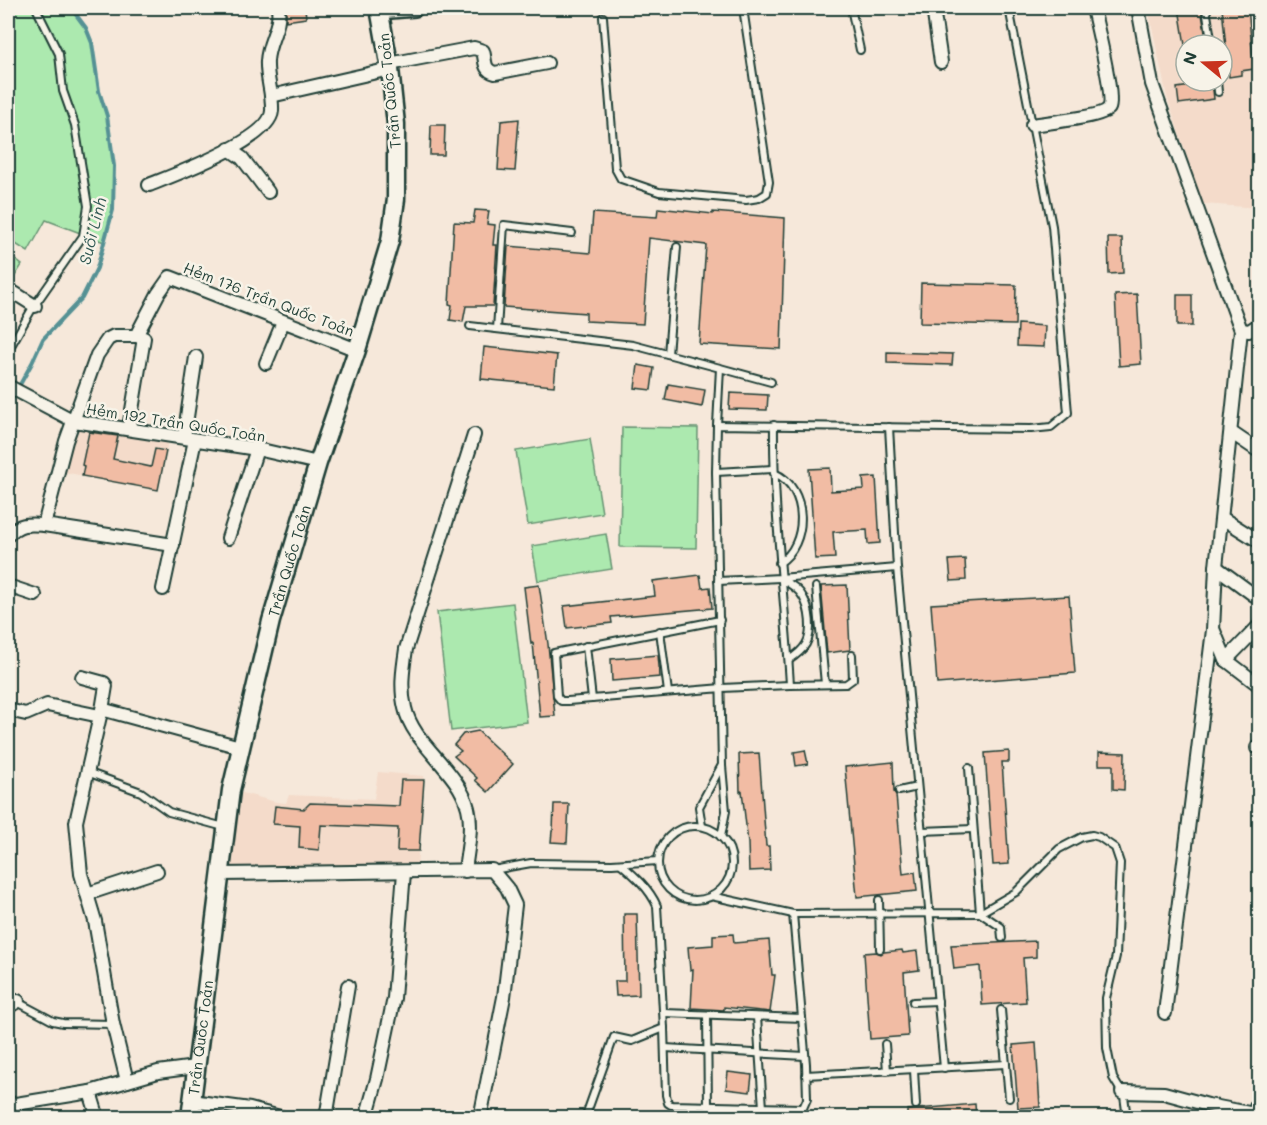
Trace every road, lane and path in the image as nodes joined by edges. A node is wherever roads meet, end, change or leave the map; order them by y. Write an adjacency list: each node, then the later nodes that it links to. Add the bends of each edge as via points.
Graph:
1 (36, 8): 26 (lane, via 59,54 63,91 75,125 88,206 83,236)
2 (278, 8): 18 (street, via 278,24 267,58)
3 (414, 8): 11 (street)
4 (743, 8): 12 (lane, via 769,182 767,193 746,200 659,192 621,179 615,168)
5 (851, 8): 14 (lane)
6 (933, 8): 15 (street)
7 (1009, 8): 19 (lane)
8 (1093, 8): 19 (street, via 1110,91 1109,107 1095,114)
9 (1138, 8): 30 (street, via 1152,84)
10 (1206, 8): 13 (lane)
11 (379, 9): 17 (main road, Trần Quốc Toản)
12 (603, 17)
13 (1210, 33)
14 (860, 50)
15 (941, 62)
16 (547, 63): 17 (street, via 495,74 485,68 483,51 474,48)
17 (389, 66): 18 (street); 32 (main road, Trần Quốc Toản, via 396,124 396,199 390,241)
18 (271, 96): 20 (street, via 272,113 266,125)
19 (1032, 125): 43 (lane, via 1052,226 1068,413 1051,427 1031,429)
20 (229, 150): 21 (street); 22 (street, via 242,158)
21 (149, 185)
22 (268, 192)
23 (572, 233): 29 (lane, via 504,225)
24 (677, 248): 34 (lane)
25 (8, 289): 26 (street)
26 (35, 306): 33 (lane)
27 (283, 322): 31 (street, Hẻm 176 Trần Quốc Toản, via 170,277); 32 (street, Hẻm 176 Trần Quốc Toản); 36 (street)
28 (470, 326): 29 (lane)
29 (497, 329): 34 (lane, via 633,345)
30 (1252, 330): 45 (street)
31 (136, 336): 40 (street, via 114,336 103,345); 44 (street, via 144,338)
32 (357, 350): 50 (main road, Trần Quốc Toản)
33 (8, 351)
34 (668, 354): 37 (lane)
35 (196, 357): 47 (street)
36 (266, 363)
37 (720, 368): 38 (lane); 41 (lane)
38 (771, 382)
39 (8, 386): 40 (street, Hẻm 192 Trần Quốc Toản)
40 (74, 421): 44 (street, Hẻm 192 Trần Quốc Toản); 54 (street)
41 (717, 425): 42 (lane); 52 (lane)
42 (774, 425): 43 (lane); 51 (lane)
43 (889, 427): 61 (lane)
44 (129, 428): 47 (street, Hẻm 192 Trần Quốc Toản)
45 (1232, 433): 49 (street); 53 (street)
46 (474, 435): 102 (street, via 406,649 401,684 412,726 448,771 468,806)
47 (190, 438): 48 (street, Hẻm 192 Trần Quốc Toản); 58 (street)
48 (257, 449): 50 (street, Hẻm 192 Trần Quốc Toản); 56 (street)
49 (1260, 452)
50 (318, 463): 86 (main road, Trần Quốc Toản, via 271,621)
51 (773, 471): 52 (lane); 59 (lane); 59 (lane, via 790,485 799,501 801,516 795,547)
52 (716, 472): 63 (lane)
53 (1222, 518): 57 (street); 60 (street)
54 (44, 525): 55 (street, via 25,523); 58 (street)
55 (8, 535)
56 (228, 538)
57 (1260, 542)
58 (173, 545): 66 (street)
59 (779, 563): 62 (lane)
60 (1216, 567): 68 (street); 71 (street)
61 (897, 568): 62 (lane); 90 (lane)
62 (780, 578): 63 (lane); 75 (lane); 75 (lane, via 803,596 810,627 807,643)
63 (718, 581): 69 (lane)
64 (8, 586): 67 (street)
65 (816, 587): 78 (lane)
66 (163, 589)
67 (35, 595)
68 (1254, 595)
69 (720, 620): 72 (lane); 81 (lane)
70 (1260, 625): 76 (street)
71 (1213, 630): 76 (street); 119 (street)
72 (660, 631): 73 (lane); 82 (lane)
73 (586, 646): 83 (lane); 83 (lane, via 554,652 557,696 561,701)
74 (852, 655): 78 (lane, via 853,679 846,684)
75 (789, 660): 79 (lane)
76 (1226, 660): 80 (street)
77 (82, 677): 85 (street, via 106,686)
78 (825, 684): 79 (lane)
79 (790, 685): 81 (lane)
80 (1260, 686)
81 (722, 688): 82 (lane); 87 (lane)
82 (668, 692): 83 (lane)
83 (592, 699)
84 (8, 710): 85 (street, via 26,714 47,705)
85 (101, 713): 86 (street); 89 (street)
86 (240, 747): 93 (main road, Trần Quốc Toản)
87 (722, 765): 92 (lane, via 699,807); 96 (lane, via 726,811)
88 (969, 768): 94 (lane)
89 (87, 771): 93 (lane, via 141,792 169,812); 104 (street, via 76,822)
90 (917, 787): 91 (lane); 95 (lane)
91 (899, 791)
92 (702, 826): 96 (lane); 97 (lane, via 689,826 672,834 660,849)
93 (226, 828): 103 (main road, Trần Quốc Toản)
94 (973, 829): 95 (lane); 107 (lane)
95 (922, 831): 110 (lane)
96 (722, 837): 105 (lane, via 728,847 731,869 727,880)
97 (658, 861): 98 (lane); 105 (lane, via 665,885 675,894 686,899)
98 (621, 864): 99 (lane, via 531,863); 118 (lane, via 639,880 657,906)
99 (492, 870): 102 (street); 153 (street, via 515,905 504,997)
100 (157, 871): 104 (street)
101 (404, 872): 102 (street); 103 (street); 152 (street, via 394,998)
102 (465, 872)
103 (220, 873): 131 (main road, Trần Quốc Toản)
104 (87, 894): 123 (street)
105 (711, 896): 108 (lane)
106 (879, 900): 109 (lane)
107 (980, 913): 110 (lane); 111 (lane, via 1001,927); 138 (lane, via 1016,892 1059,849 1082,837 1092,835 1115,848 1120,862 1116,956 1106,998 1107,1048 1113,1078)
108 (793, 914): 109 (lane); 122 (lane)
109 (879, 914): 110 (lane); 112 (lane)
110 (929, 914): 114 (lane)
111 (1002, 938)
112 (880, 949)
113 (348, 986): 151 (street)
114 (938, 1001): 116 (lane); 132 (lane)
115 (11, 1002): 123 (lane, via 53,1021)
116 (914, 1002)
117 (1001, 1010): 130 (lane)
118 (664, 1013): 120 (lane); 124 (lane)
119 (1165, 1013)
120 (707, 1015): 121 (lane); 127 (lane)
121 (757, 1017): 122 (lane); 128 (lane)
122 (802, 1018): 129 (lane)
123 (113, 1024): 136 (street)
124 (664, 1028): 126 (lane); 154 (lane, via 632,1041 614,1036)
125 (885, 1044): 134 (lane)
126 (665, 1048): 127 (lane); 143 (lane, via 668,1103)
127 (708, 1050): 128 (lane); 143 (lane)
128 (759, 1053): 129 (lane); 144 (lane)
129 (805, 1056): 135 (lane)
130 (1006, 1064): 132 (lane); 140 (lane)
131 (195, 1067): 136 (street); 146 (main road, Trần Quốc Toản)
132 (944, 1068): 133 (lane)
133 (914, 1070): 134 (lane); 142 (lane)
134 (887, 1071): 135 (lane)
135 (806, 1076): 145 (lane, via 806,1105)
136 (127, 1081): 137 (street)
137 (90, 1092): 141 (street); 149 (street)
138 (1122, 1092): 147 (street, via 1164,1092); 156 (lane)
139 (1260, 1094): 147 (street)
140 (1009, 1098)
141 (12, 1104): 148 (street)
142 (916, 1105)
143 (708, 1106): 144 (lane)
144 (763, 1108): 145 (lane)
145 (789, 1108): 155 (lane)
146 (191, 1109): 150 (street, via 250,1109)
147 (1254, 1116)
148 (17, 1118)
149 (98, 1118)
150 (284, 1118)
151 (326, 1118)
152 (366, 1118)
153 (480, 1118)
154 (585, 1118)
155 (789, 1118)
156 (1127, 1118)

